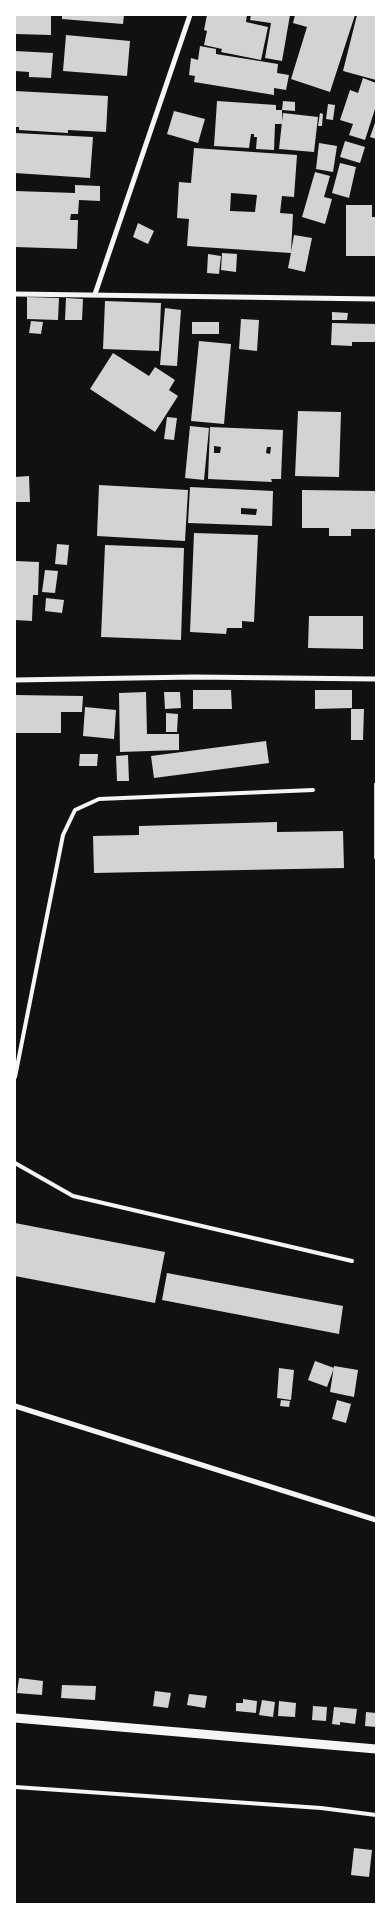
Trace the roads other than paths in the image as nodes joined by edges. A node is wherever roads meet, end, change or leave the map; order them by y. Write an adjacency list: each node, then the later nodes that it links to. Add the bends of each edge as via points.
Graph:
1 (190, 15): 3 (street)
2 (15, 294): 3 (street)
3 (95, 294): 4 (street)
4 (376, 299)
5 (376, 679): 6 (street, via 194,677)
6 (15, 680)
7 (313, 790): 8 (lane, via 99,799 76,810 63,835)
8 (15, 1077)
9 (15, 1163): 10 (lane, via 73,1196)
10 (352, 1261)
11 (15, 1406): 12 (street)
12 (376, 1520)
13 (15, 1718): 14 (street)
14 (376, 1750)
15 (15, 1787): 16 (lane)
16 (376, 1814)

